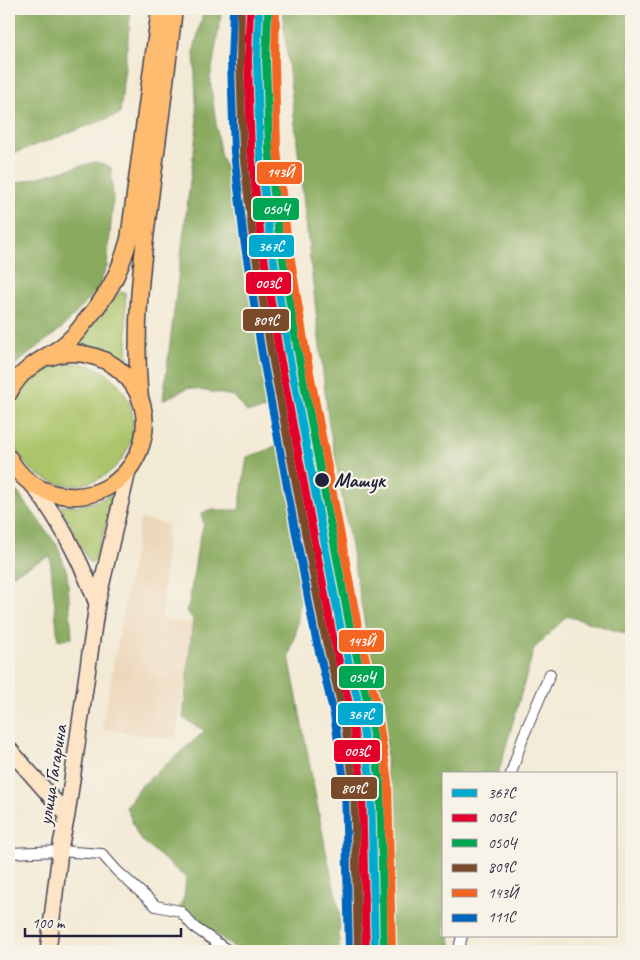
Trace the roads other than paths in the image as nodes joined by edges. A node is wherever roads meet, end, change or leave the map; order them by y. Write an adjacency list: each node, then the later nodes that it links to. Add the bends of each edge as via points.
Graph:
1 (160, 9): 3 (main road, via 129,240 122,261 110,290 96,310 66,344)
2 (174, 9): 6 (main road, via 144,248 138,320)
3 (34, 365): 4 (main road); 5 (main road, via 14,382); 6 (main road, via 56,355 90,355 120,371)
4 (9, 375)
5 (9, 392)
6 (140, 399): 8 (main road, via 145,418 142,445)
7 (9, 458): 9 (main road)
8 (128, 471): 9 (main road, via 100,492 83,496 48,492); 10 (main road, улица Гагарина)
9 (32, 484): 10 (main road, улица Гагарина, via 71,545)
10 (97, 604): 14 (main road, улица Гагарина)
11 (550, 674): 13 (street)
12 (9, 749): 14 (main road)
13 (512, 772)
14 (67, 815): 15 (main road, улица Гагарина)
15 (60, 851): 16 (street); 18 (main road, улица Гагарина); 19 (street, via 102,854 156,906 180,911 194,927)
16 (9, 853)
17 (462, 938): 20 (street)
18 (48, 951)
19 (230, 951)
20 (462, 951)

